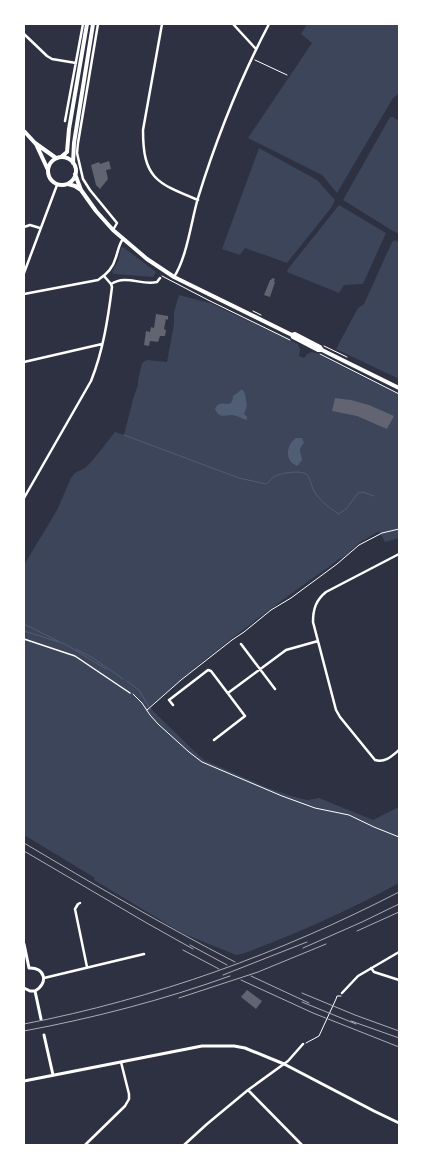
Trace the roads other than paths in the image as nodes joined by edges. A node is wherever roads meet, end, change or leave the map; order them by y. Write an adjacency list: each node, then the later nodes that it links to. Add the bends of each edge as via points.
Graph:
1 (83, 24): 10 (street)
2 (87, 24): 16 (main road, via 66,152)
3 (93, 24): 14 (main road)
4 (98, 24): 14 (street)
5 (162, 24): 25 (street, via 143,130 143,147 146,161 160,182)
6 (233, 24): 9 (street)
7 (269, 24): 9 (street)
8 (24, 34): 10 (street, via 52,59)
9 (256, 49): 25 (street, via 220,132)
10 (76, 64): 11 (street)
11 (65, 121): 12 (lane)
12 (65, 125)
13 (24, 131): 15 (main road)
14 (77, 142): 17 (main road); 23 (street, via 83,179)
15 (35, 143): 16 (main road); 18 (main road)
16 (59, 158): 17 (main road, via 67,158); 18 (main road, via 51,162)
17 (73, 163): 19 (main road)
18 (48, 170): 21 (main road, via 50,179)
19 (75, 174): 20 (main road); 22 (main road)
20 (68, 184): 21 (main road); 22 (main road)
21 (57, 185): 27 (street)
22 (81, 190): 24 (main road)
23 (90, 190): 24 (street); 28 (street, via 117,223)
24 (84, 195): 28 (main road)
25 (198, 200): 32 (street, via 182,260)
26 (24, 227): 27 (street, via 30,225)
27 (40, 228): 30 (street)
28 (114, 230): 29 (main road)
29 (124, 239): 31 (street, via 119,246 114,265); 32 (main road)
30 (24, 273)
31 (104, 276): 34 (street); 35 (street, via 98,280)
32 (174, 277): 38 (main road)
33 (160, 278): 34 (street, via 153,283 120,280)
34 (111, 284): 36 (street)
35 (24, 294)
36 (102, 344): 37 (street); 39 (street, via 91,381)
37 (24, 362)
38 (399, 388)
39 (24, 498)
40 (399, 554): 42 (street, via 322,595 314,607 313,614)
41 (24, 639): 46 (lane, via 75,656)
42 (318, 641): 44 (street, via 286,650); 50 (street, via 335,707 340,717 375,760 384,761)
43 (241, 644): 44 (street)
44 (260, 669): 45 (street); 47 (street)
45 (275, 689)
46 (130, 693)
47 (228, 693): 48 (street, via 208,670 169,700); 49 (street, via 245,716)
48 (173, 705)
49 (214, 740)
50 (399, 750)
51 (80, 903): 55 (street, via 75,909)
52 (24, 944): 56 (street)
53 (399, 952): 57 (street)
54 (144, 954): 55 (street)
55 (87, 967): 59 (street)
56 (29, 968): 58 (street); 59 (street, via 37,969)
57 (371, 968): 60 (street, via 374,972); 63 (street, via 358,976)
58 (24, 970)
59 (44, 978): 62 (street, via 40,988)
60 (399, 980)
61 (24, 988): 62 (street)
62 (34, 991): 64 (street)
63 (342, 993)
64 (41, 1019)
65 (44, 1035): 69 (street)
66 (303, 1044): 68 (street)
67 (122, 1062): 68 (street, via 202,1046 234,1046); 69 (street); 73 (street, via 129,1094 127,1103)
68 (284, 1064): 71 (street); 72 (street)
69 (53, 1075): 70 (street)
70 (24, 1081)
71 (248, 1090): 74 (street); 75 (street)
72 (399, 1123)
73 (85, 1145)
74 (184, 1145)
75 (302, 1145)

